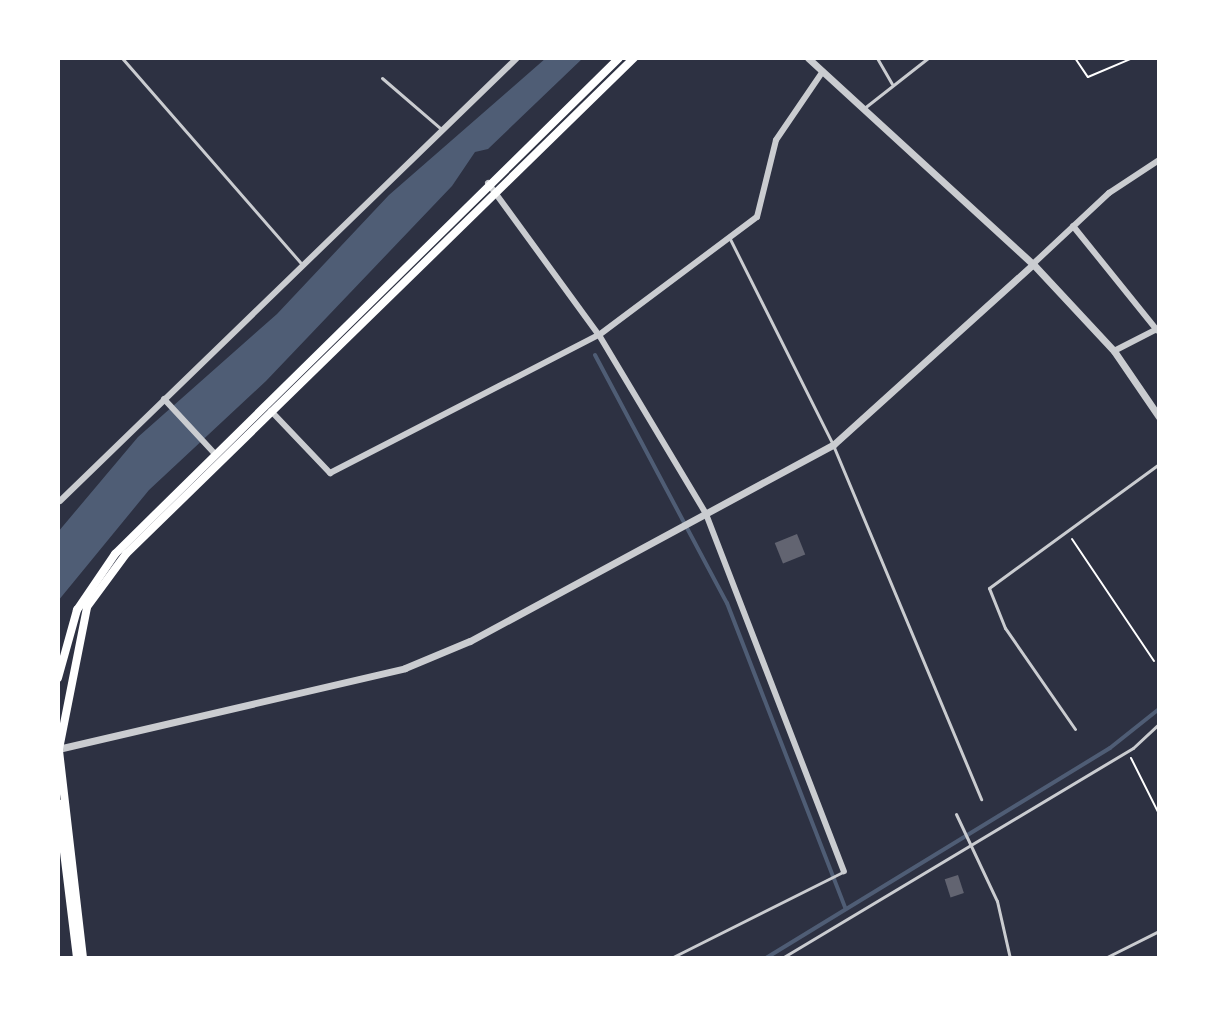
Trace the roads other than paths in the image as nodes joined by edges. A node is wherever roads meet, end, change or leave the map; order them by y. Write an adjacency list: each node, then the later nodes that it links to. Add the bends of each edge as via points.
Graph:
1 (122, 58): 18 (lane)
2 (517, 58): 12 (street)
3 (619, 58): 14 (main road)
4 (634, 58): 15 (main road)
5 (808, 58): 8 (street)
6 (877, 58): 10 (lane)
7 (928, 58): 10 (lane)
8 (823, 71): 11 (street); 17 (street, via 776,140 757,217)
9 (382, 78): 12 (lane)
10 (892, 84): 11 (lane)
11 (863, 109): 19 (street)
12 (441, 129): 18 (street)
13 (1159, 160): 16 (street)
14 (488, 183): 15 (street); 24 (main road)
15 (494, 192): 21 (street); 24 (main road)
16 (1073, 226): 19 (street); 20 (street)
17 (730, 239): 21 (street); 26 (lane)
18 (302, 264): 23 (street)
19 (1033, 264): 22 (street); 26 (street)
20 (1158, 329): 22 (street)
21 (599, 335): 24 (street, via 330,473); 30 (street)
22 (1114, 351): 25 (street)
23 (164, 399): 27 (street); 29 (street)
24 (269, 409): 27 (main road); 34 (main road, via 126,554 87,607)
25 (1159, 417)
26 (833, 445): 30 (street); 35 (lane)
27 (216, 455): 31 (main road, via 115,554 77,610)
28 (1159, 464): 33 (lane, via 989,588 1018,650)
29 (60, 501)
30 (706, 514): 34 (street, via 470,641 405,668); 39 (street)
31 (58, 678)
32 (1159, 724): 38 (lane, via 1128,751)
33 (1075, 729)
34 (59, 749): 41 (main road)
35 (981, 799)
36 (58, 803): 41 (main road)
37 (956, 814): 38 (lane)
38 (971, 842): 43 (lane); 44 (lane)
39 (841, 873): 42 (lane)
40 (1159, 931): 45 (lane)
41 (80, 958)
42 (671, 958)
43 (782, 958)
44 (1010, 958)
45 (1105, 958)

